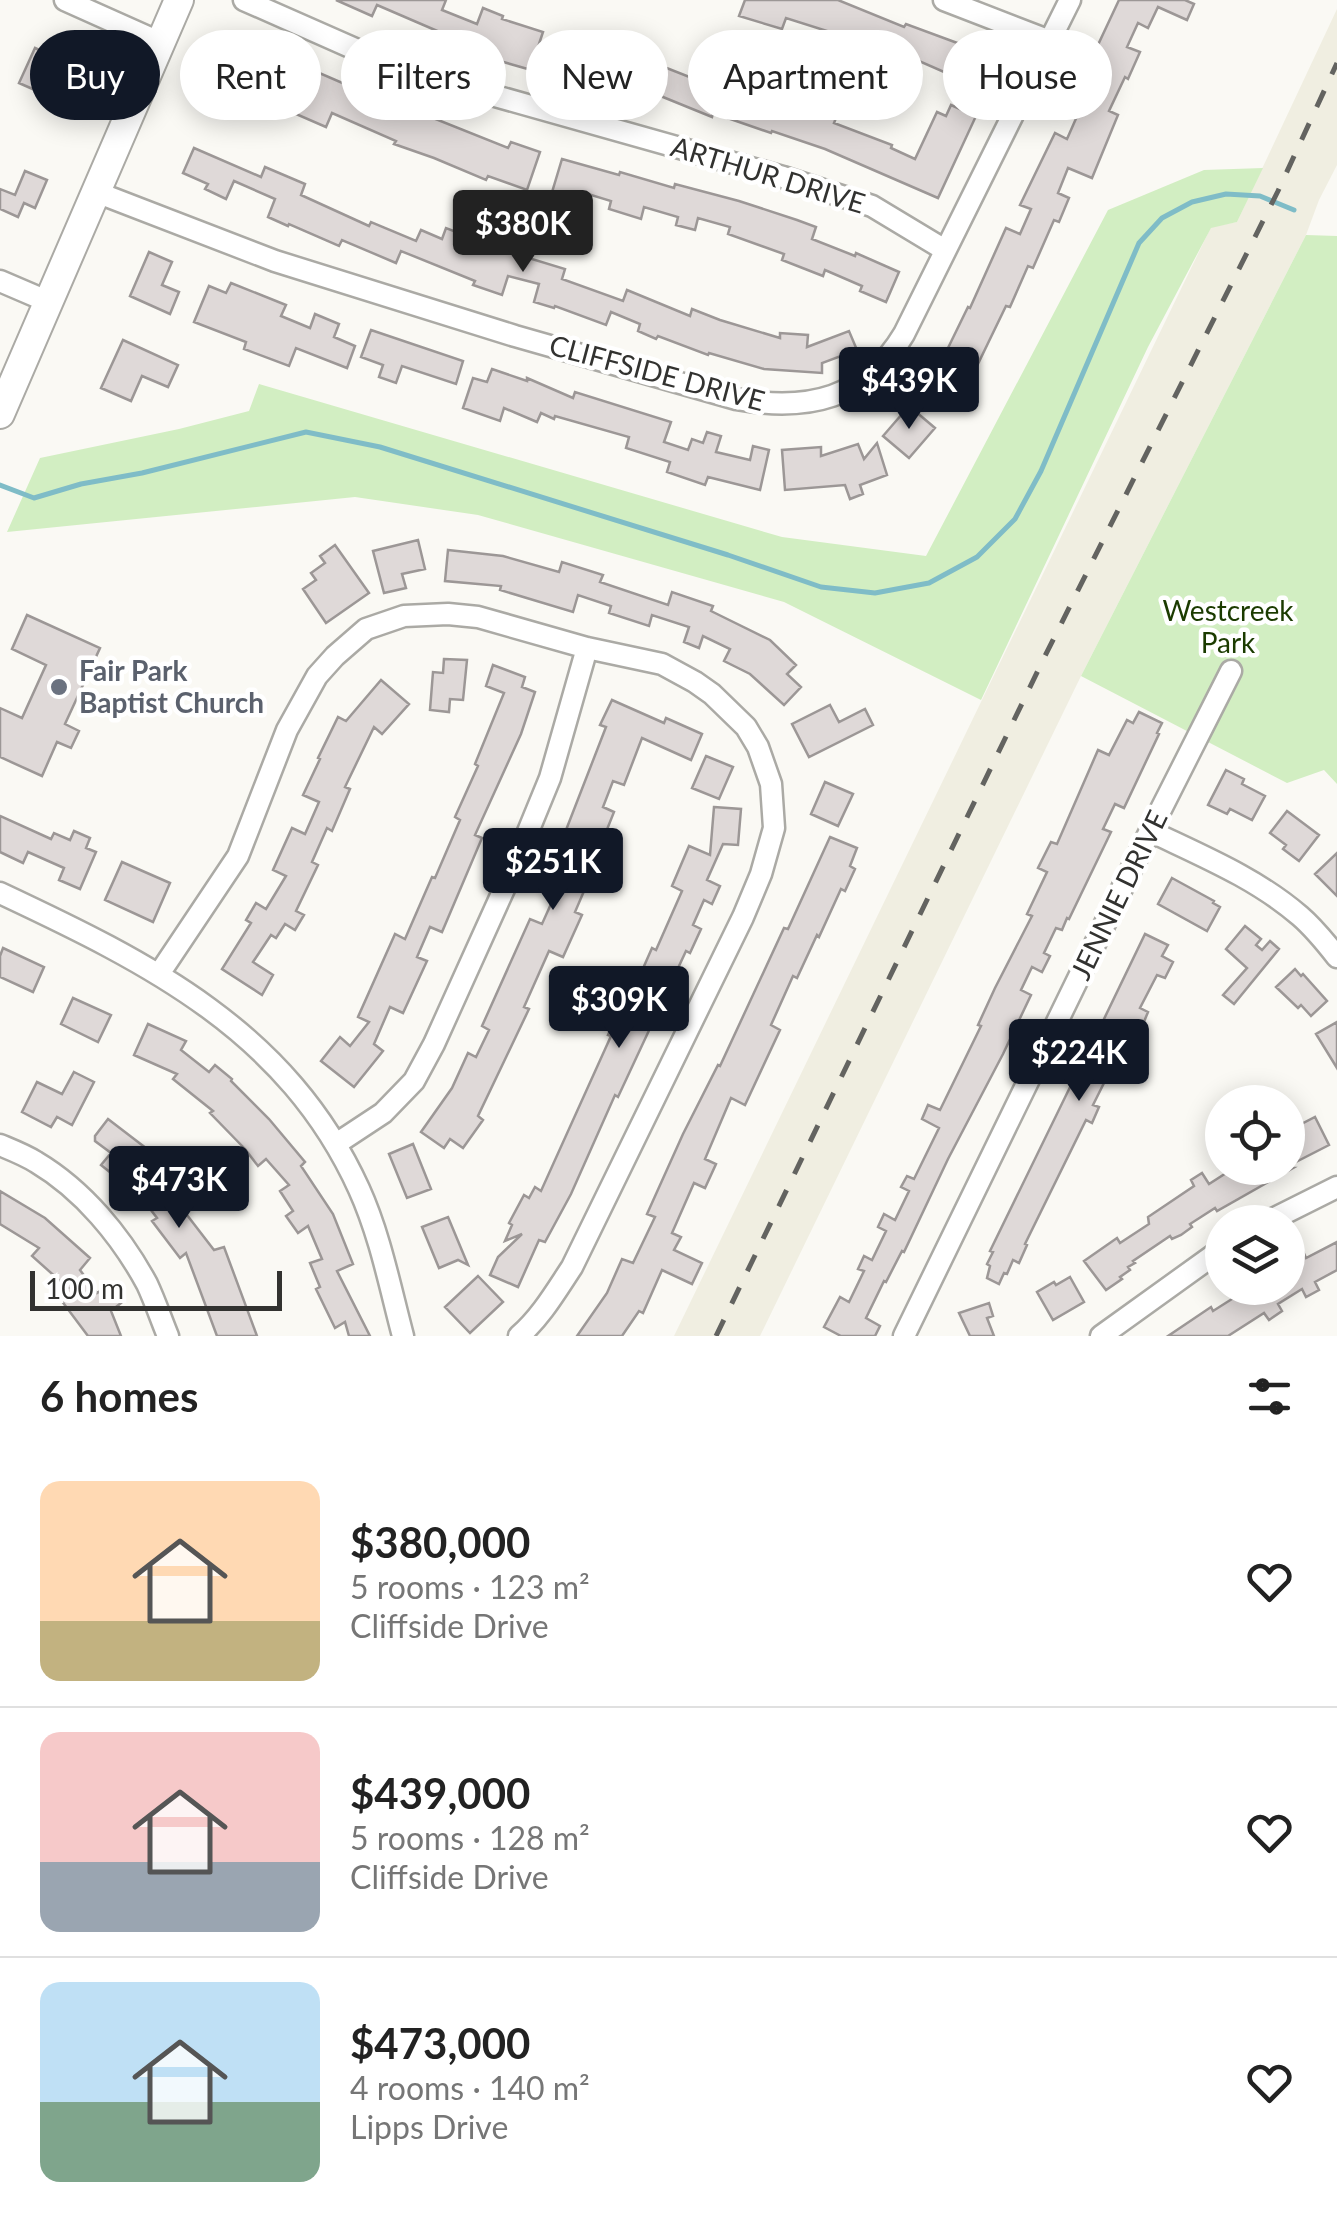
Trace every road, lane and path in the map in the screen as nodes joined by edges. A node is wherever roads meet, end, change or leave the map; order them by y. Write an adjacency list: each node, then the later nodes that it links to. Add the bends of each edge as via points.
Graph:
1 (65, 0): 8 (street)
2 (179, 0): 8 (main road)
3 (244, 0): 11 (street, ARTHUR DRIVE, via 355,49 481,92 872,206)
4 (944, 0): 6 (street)
5 (1070, 0): 7 (street, CLIFFSIDE DRIVE)
6 (1022, 30)
7 (1055, 30)
8 (161, 43): 10 (main road)
9 (1011, 120): 11 (street, CLIFFSIDE DRIVE)
10 (96, 192): 11 (street, CLIFFSIDE DRIVE, via 276,261 764,404 832,396 878,370); 13 (main road)
11 (946, 250)
12 (0, 280): 13 (street)
13 (49, 302): 14 (main road)
14 (0, 414)
15 (587, 648): 20 (street, via 448,614 404,616 366,629 317,676 287,730 238,856); 21 (street, via 550,778 434,1044 414,1081); 28 (street, via 662,664 704,688 746,727 771,784 774,828 743,917 572,1267)
16 (1231, 671): 17 (street, JENNIE DRIVE)
17 (1150, 831): 19 (street, via 1276,897); 29 (street, JENNIE DRIVE)
18 (0, 894): 20 (street)
19 (1337, 956)
20 (158, 974): 21 (street, via 267,1057)
21 (336, 1144): 27 (street, via 374,1228)
22 (0, 1145): 26 (street, via 36,1162 97,1213 148,1286)
23 (1337, 1188): 24 (street)
24 (1302, 1205)
25 (1205, 1261): 30 (street)
26 (168, 1336)
27 (402, 1336)
28 (519, 1336)
29 (904, 1336)
30 (1101, 1336)

